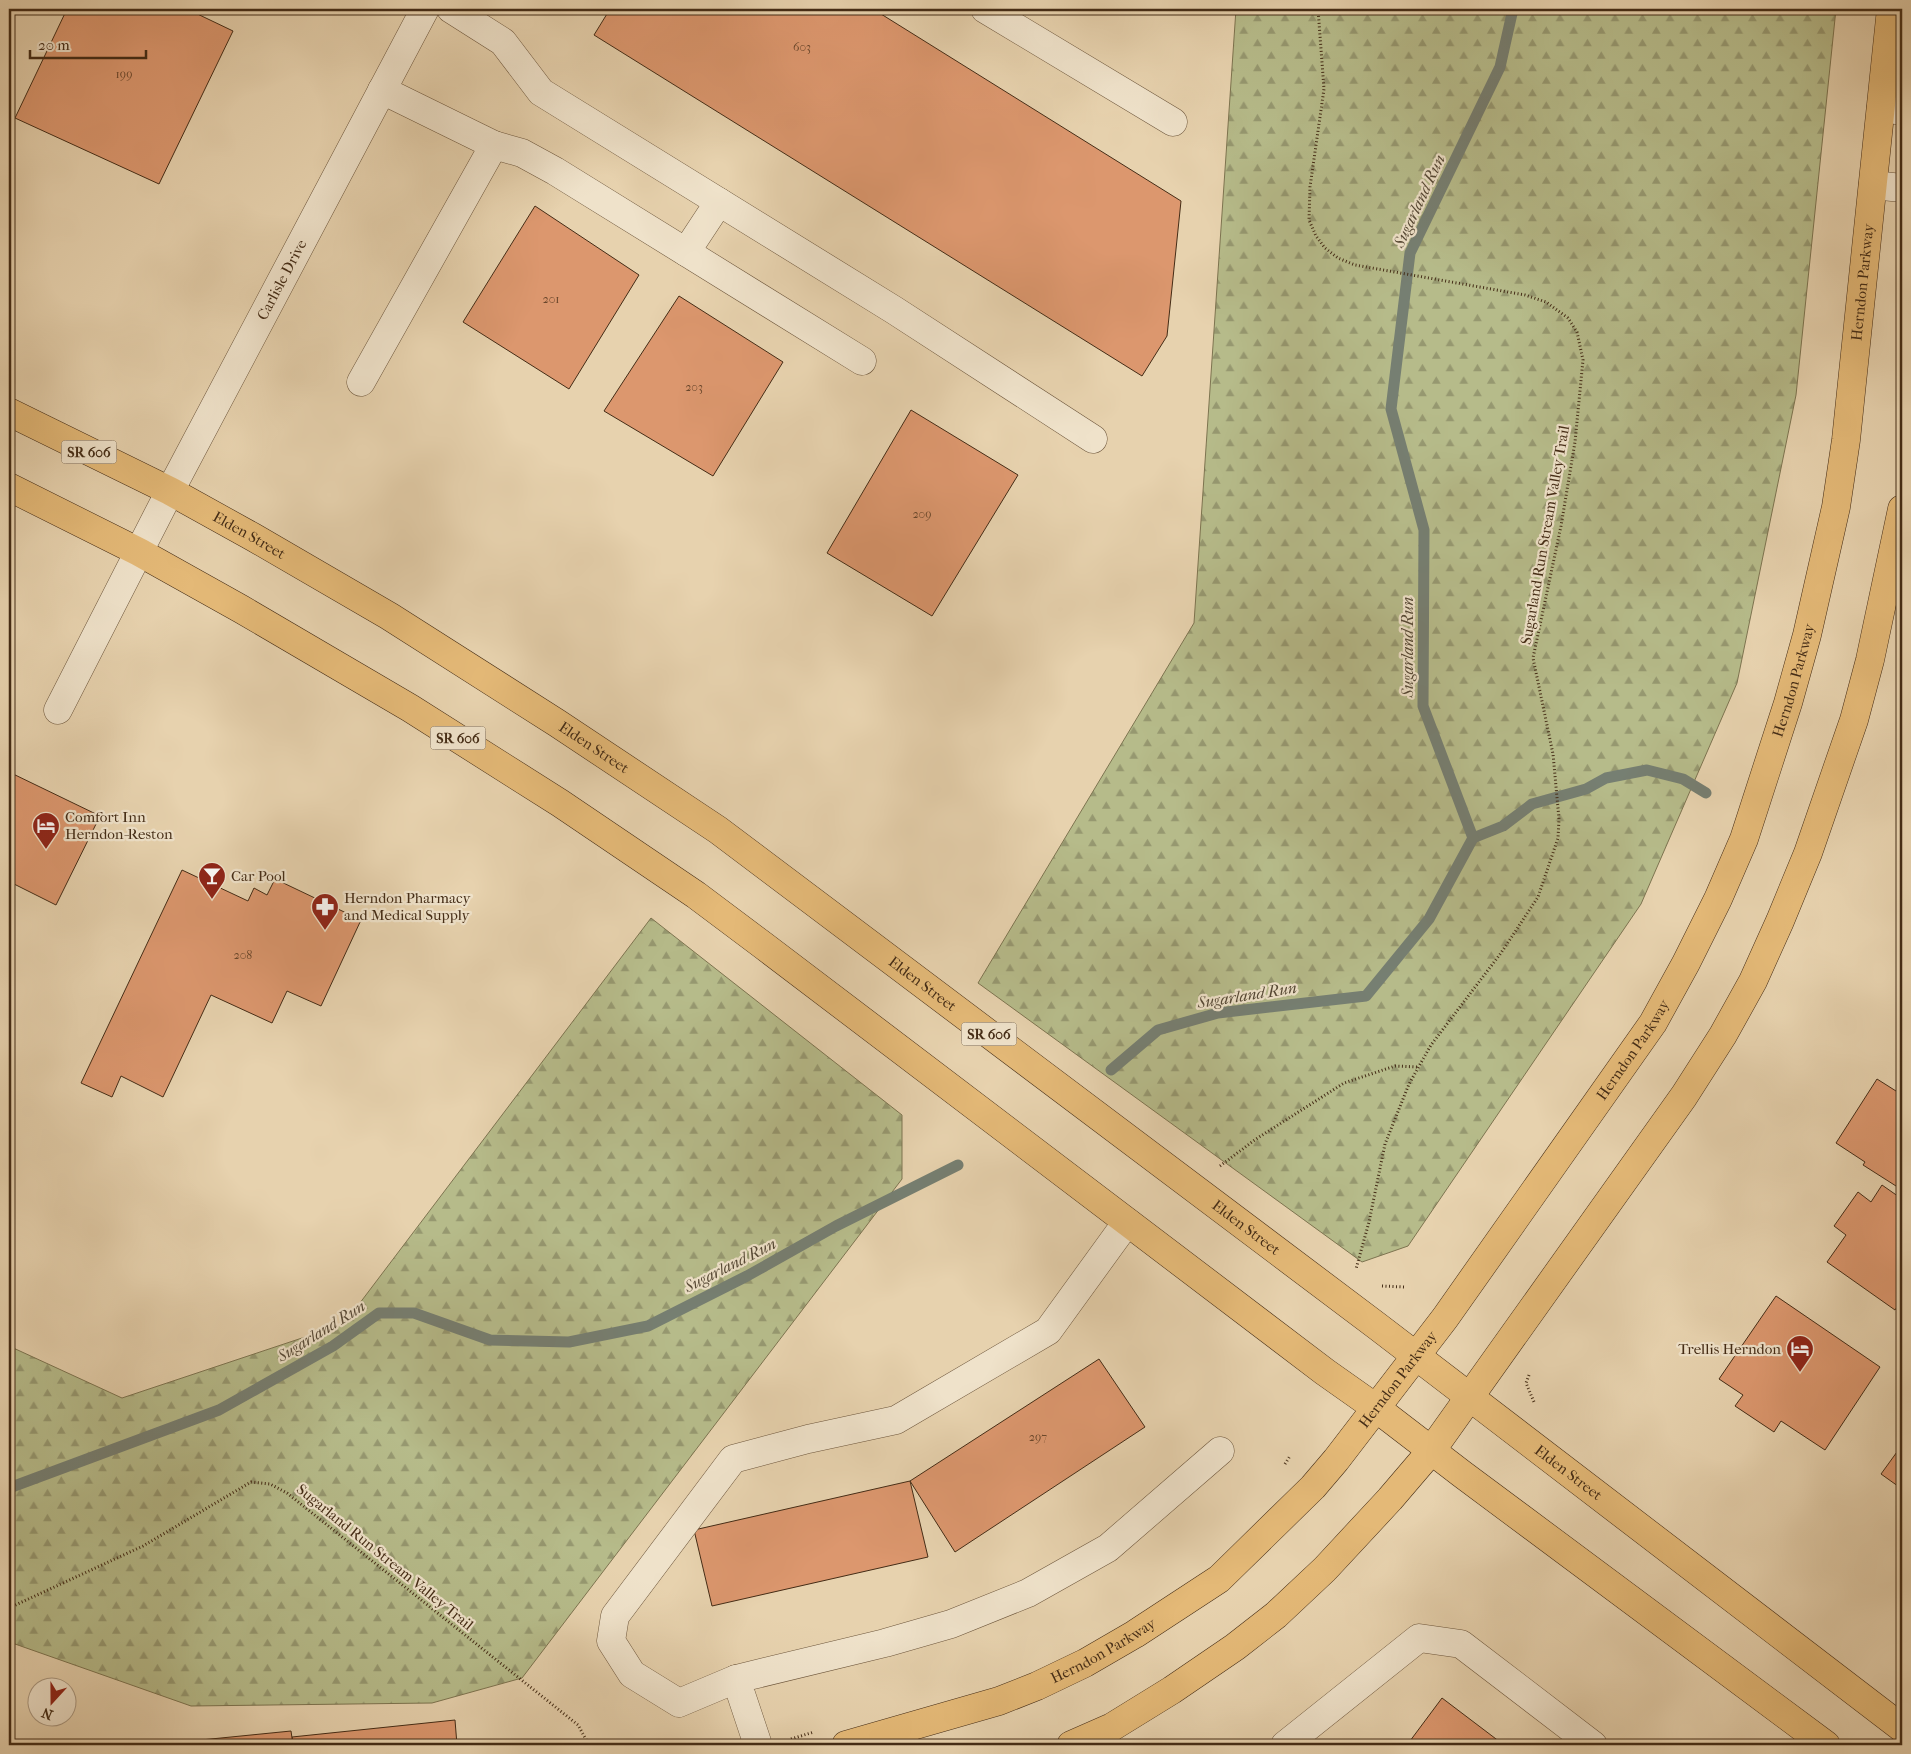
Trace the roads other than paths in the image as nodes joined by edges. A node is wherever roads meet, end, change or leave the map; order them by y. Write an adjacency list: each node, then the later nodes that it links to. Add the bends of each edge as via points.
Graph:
1 (425, 9): 5 (street, Carlisle Drive)
2 (451, 9): 11 (street, via 504,42 541,92)
3 (985, 9): 7 (street)
4 (1890, 9): 6 (main road, Herndon Parkway)
5 (382, 90): 8 (street); 18 (street, Carlisle Drive)
6 (1892, 110): 9 (main road, Herndon Parkway)
7 (1173, 122)
8 (494, 145): 12 (street, via 522,153 555,171); 14 (street)
9 (1873, 184): 10 (street); 23 (main road, Herndon Parkway, via 1836,507 1807,635 1744,839 1714,907 1653,1023)
10 (1902, 188)
11 (719, 202): 12 (street); 16 (street)
12 (686, 252): 13 (street)
13 (862, 361)
14 (362, 382)
15 (9, 412): 18 (main road, Elden Street / SR 606)
16 (1093, 439)
17 (9, 487): 20 (main road, SR 606)
18 (170, 491): 20 (street, Carlisle Drive); 23 (main road, Elden Street / SR 606, via 390,616 718,830)
19 (1902, 509): 24 (main road, via 1854,720 1808,854 1753,981 1684,1096)
20 (139, 552): 21 (street, Carlisle Drive); 22 (main road, SR 606, via 410,708 680,884)
21 (58, 710)
22 (1126, 1222): 25 (main road, SR 606); 28 (street, via 1048,1331 896,1420 733,1459 615,1616 611,1642 632,1674 679,1703)
23 (1415, 1356): 24 (main road, Elden Street / SR 606); 25 (main road, Herndon Parkway)
24 (1469, 1397): 27 (main road); 29 (main road, Elden Street)
25 (1376, 1408): 27 (main road, SR 606); 31 (main road, Herndon Parkway, via 1313,1487 1219,1579 1135,1634 1085,1663 1022,1692)
26 (1220, 1451): 28 (street, via 1108,1548 1028,1593 951,1624 904,1638)
27 (1431, 1451): 32 (main road, via 1331,1562 1276,1615 1172,1690 1112,1727); 35 (main road)
28 (736, 1679): 30 (street)
29 (1902, 1728)
30 (771, 1743)
31 (846, 1745)
32 (1072, 1745)
33 (1285, 1745): 34 (street, via 1418,1638 1461,1644)
34 (1593, 1745)
35 (1826, 1745)

